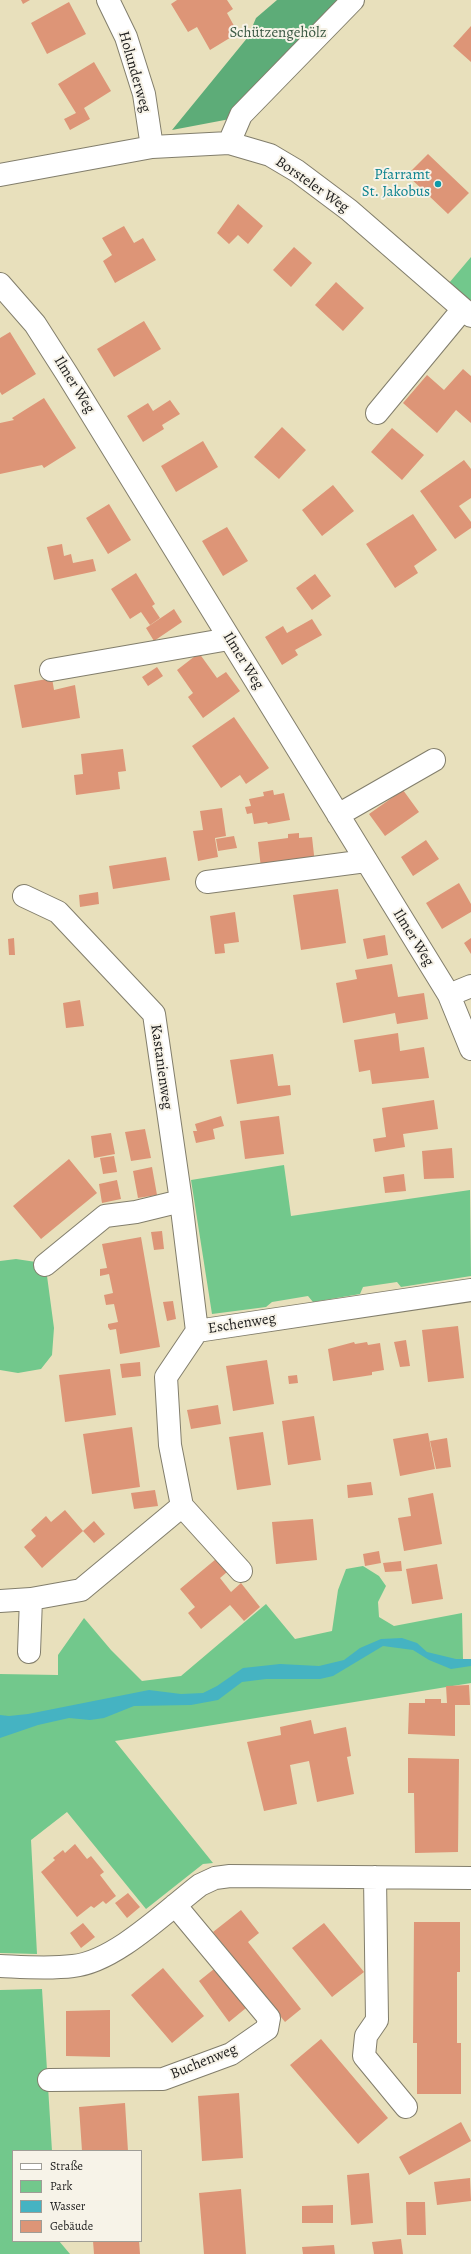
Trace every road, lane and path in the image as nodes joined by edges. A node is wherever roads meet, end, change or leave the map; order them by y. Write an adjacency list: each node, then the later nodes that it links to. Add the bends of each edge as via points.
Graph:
1 (108, 0): 4 (street, Holunderweg, via 126,37 144,94)
2 (353, 0): 3 (street, via 241,115)
3 (229, 143): 4 (street, Borsteler Weg); 7 (street, Borsteler Weg, via 270,155 297,171 349,210)
4 (152, 147): 5 (street, Borsteler Weg)
5 (0, 175)
6 (0, 284): 9 (street, Ilmer Weg, via 35,324)
7 (467, 312): 8 (street)
8 (377, 413)
9 (229, 638): 10 (street); 12 (street, Ilmer Weg)
10 (51, 670)
11 (434, 760): 12 (street)
12 (338, 815): 13 (street, Ilmer Weg)
13 (366, 861): 14 (street); 17 (street, Ilmer Weg)
14 (207, 882)
15 (24, 896): 19 (street, Kastanienweg, via 58,912 154,1014)
16 (471, 986): 17 (street)
17 (449, 995): 18 (street, Ilmer Weg)
18 (471, 1049)
19 (181, 1201): 20 (street, via 136,1212 105,1216); 22 (street, Kastanienweg)
20 (46, 1265)
21 (471, 1290): 22 (street, Eschenweg)
22 (197, 1331): 23 (street, Eschenweg, via 166,1377 170,1445)
23 (182, 1506): 24 (street); 25 (street, via 81,1590)
24 (241, 1571)
25 (31, 1599): 26 (street); 27 (street)
26 (0, 1601)
27 (29, 1652)
28 (375, 1877): 29 (street); 30 (street, via 215,1878 200,1885); 33 (street, via 377,2020 366,2036 364,2056)
29 (471, 1878)
30 (175, 1904): 31 (street, via 113,1953 95,1961 73,1966); 32 (street, Buchenweg, via 268,2018 267,2029 231,2054 163,2079)
31 (0, 1966)
32 (49, 2080)
33 (406, 2107)

